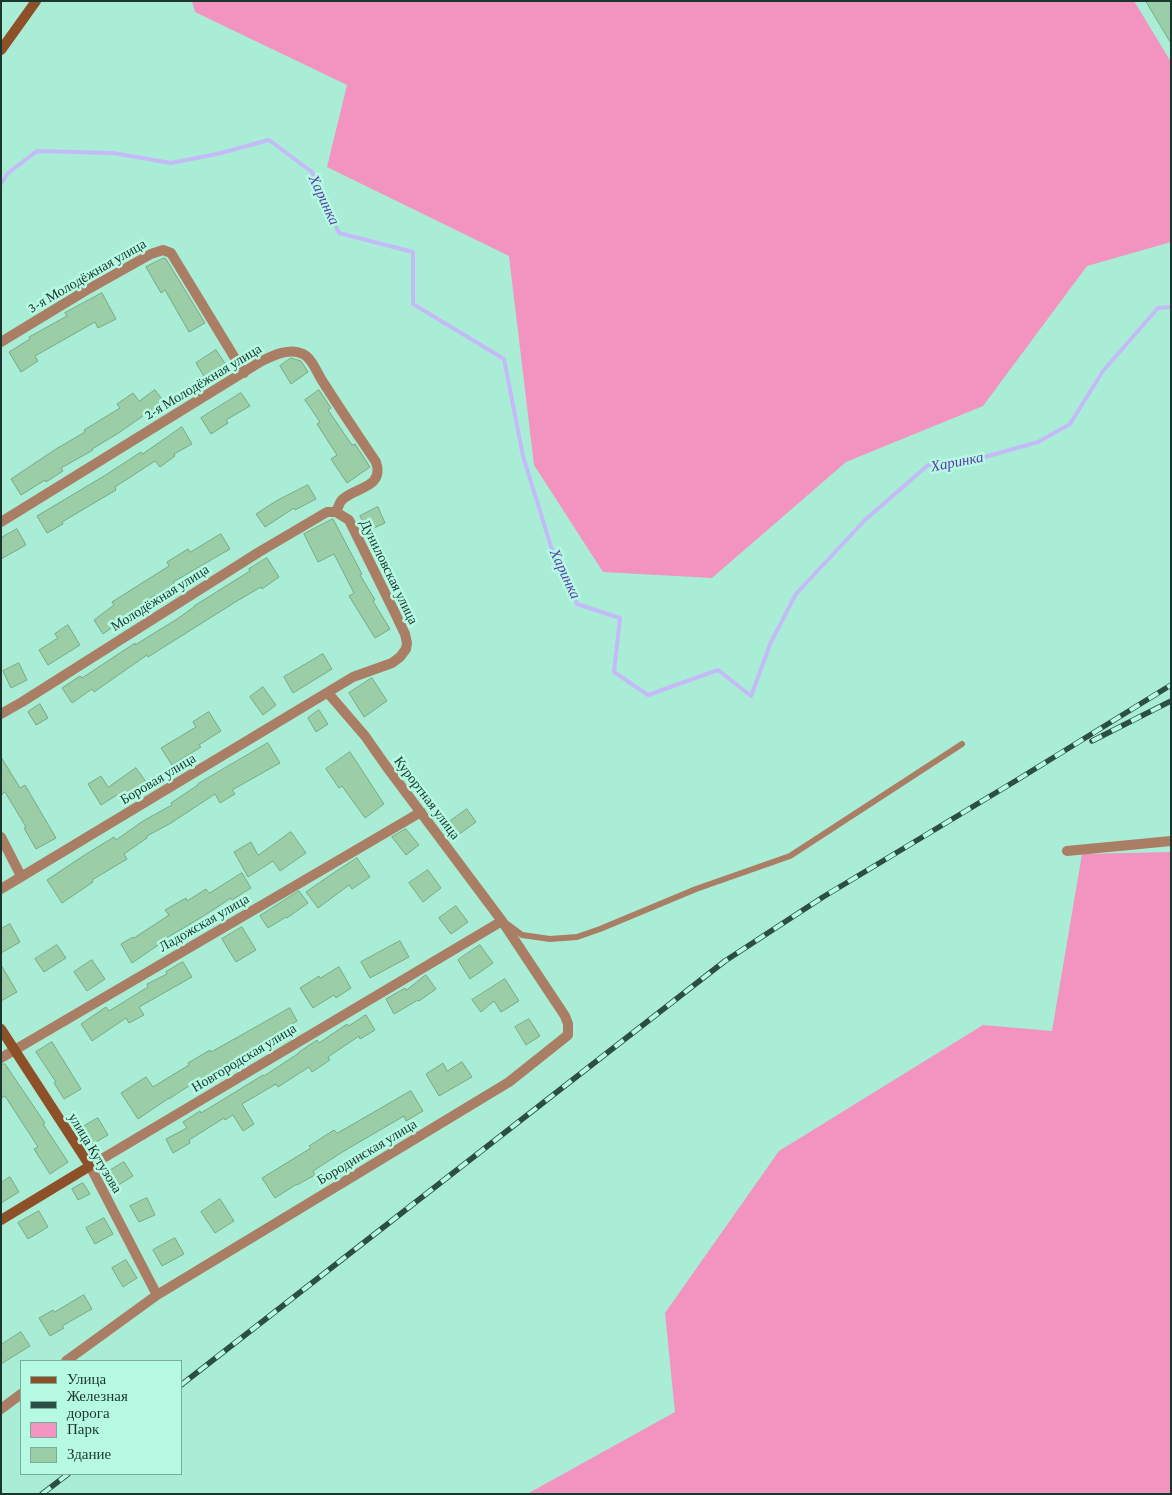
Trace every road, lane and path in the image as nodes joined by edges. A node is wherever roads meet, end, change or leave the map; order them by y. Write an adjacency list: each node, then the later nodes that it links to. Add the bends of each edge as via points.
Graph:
1 (36, 1): 2 (street)
2 (1, 50)
3 (1, 342): 4 (street, 3-я Молодёжная улица, via 85,291 163,250 172,253)
4 (244, 373): 5 (street, 2-я Молодёжная улица, via 284,352 305,354 312,362 377,467 374,481 345,497); 6 (street, 2-я Молодёжная улица)
5 (336, 512): 7 (street, Дуниловская улица, via 349,520 407,643 400,657 392,663 353,678); 8 (street, Молодёжная улица, via 327,512 259,552)
6 (1, 522)
7 (328, 693): 10 (street, Курортная улица, via 365,736); 14 (street, Боровая улица)
8 (1, 714)
9 (962, 744): 16 (lane, via 790,856 696,889 577,937 550,939 522,935)
10 (420, 812): 16 (street, Курортная улица); 18 (street, Ладожская улица)
11 (1, 837): 14 (street)
12 (1171, 841): 13 (street)
13 (1067, 851)
14 (21, 876): 15 (street, Боровая улица)
15 (1, 889)
16 (502, 921): 20 (street, Новгородская улица); 22 (street, Бородинская улица, via 565,1016 568,1035 509,1082)
17 (1, 1029): 18 (street, улица Кутузова)
18 (14, 1050): 19 (street, Ладожская улица); 20 (street, улица Кутузова)
19 (1, 1058)
20 (90, 1166): 21 (street, Новгородская улица); 22 (street, улица Кутузова)
21 (1, 1220)
22 (157, 1295): 23 (street, Бородинская улица)
23 (67, 1360)
24 (20, 1395): 25 (street)
25 (1, 1408)

